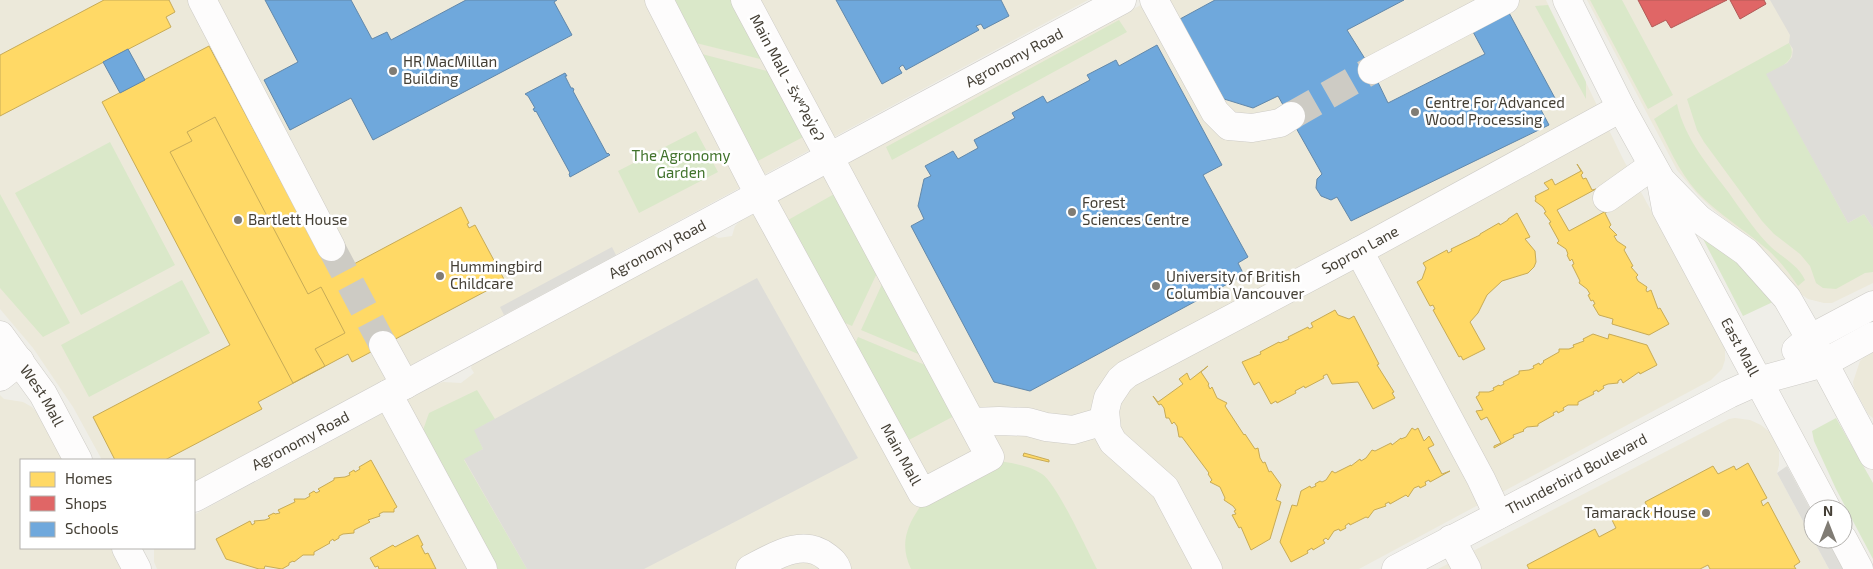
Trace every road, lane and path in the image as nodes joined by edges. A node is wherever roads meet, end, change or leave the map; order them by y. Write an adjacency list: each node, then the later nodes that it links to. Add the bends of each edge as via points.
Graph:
1 (202, 0): 15 (street)
2 (659, 0): 13 (street, Main Mall)
3 (745, 0): 11 (street, Main Mall - šxʷʔey̓eʔ)
4 (1122, 0): 11 (street, Agronomy Road)
5 (1154, 0): 10 (street, via 1214,112 1229,126 1252,128 1280,123)
6 (1505, 0): 8 (street)
7 (1567, 0): 9 (street, East Mall)
8 (1372, 70)
9 (1621, 108): 12 (street, East Mall); 16 (street, Sopron Lane)
10 (1291, 116)
11 (829, 157): 13 (street, Agronomy Road); 27 (street, Main Mall)
12 (1656, 173): 14 (street); 20 (street, East Mall, via 1699,219 1753,259 1787,298); 24 (street, East Mall, via 1666,209)
13 (760, 195): 25 (street, Agronomy Road); 27 (street, Main Mall, via 922,493 990,457)
14 (1607, 198)
15 (331, 248)
16 (1359, 252): 26 (street, Sopron Lane, via 1127,374 1120,380); 32 (street)
17 (1873, 305): 20 (street, Thunderbird Boulevard)
18 (0, 335): 23 (street, West Mall)
19 (1873, 336): 22 (street, Thunderbird Boulevard)
20 (1809, 338): 22 (street, East Mall); 24 (street, Thunderbird Boulevard)
21 (383, 345): 25 (street)
22 (1824, 363): 24 (street, Thunderbird Boulevard); 28 (street, East Mall)
23 (10, 369): 29 (street, West Mall, via 43,394)
24 (1758, 381): 31 (street, East Mall); 32 (street, Thunderbird Boulevard)
25 (396, 389): 30 (street, Agronomy Road); 37 (street)
26 (1106, 410): 27 (street, via 1073,430 1028,422); 40 (street, via 1107,431 1113,442 1165,488)
27 (972, 422)
28 (1873, 455)
29 (77, 459)
30 (195, 497)
31 (1822, 499)
32 (1498, 515): 33 (street, Thunderbird Boulevard)
33 (1451, 539): 41 (street, Thunderbird Boulevard); 42 (street)
34 (127, 549): 36 (street)
35 (1848, 549): 43 (street)
36 (137, 569)
37 (483, 569)
38 (750, 569): 39 (street, via 784,551 795,549 819,551)
39 (837, 569)
40 (1208, 569)
41 (1396, 569)
42 (1468, 569)
43 (1859, 569)

